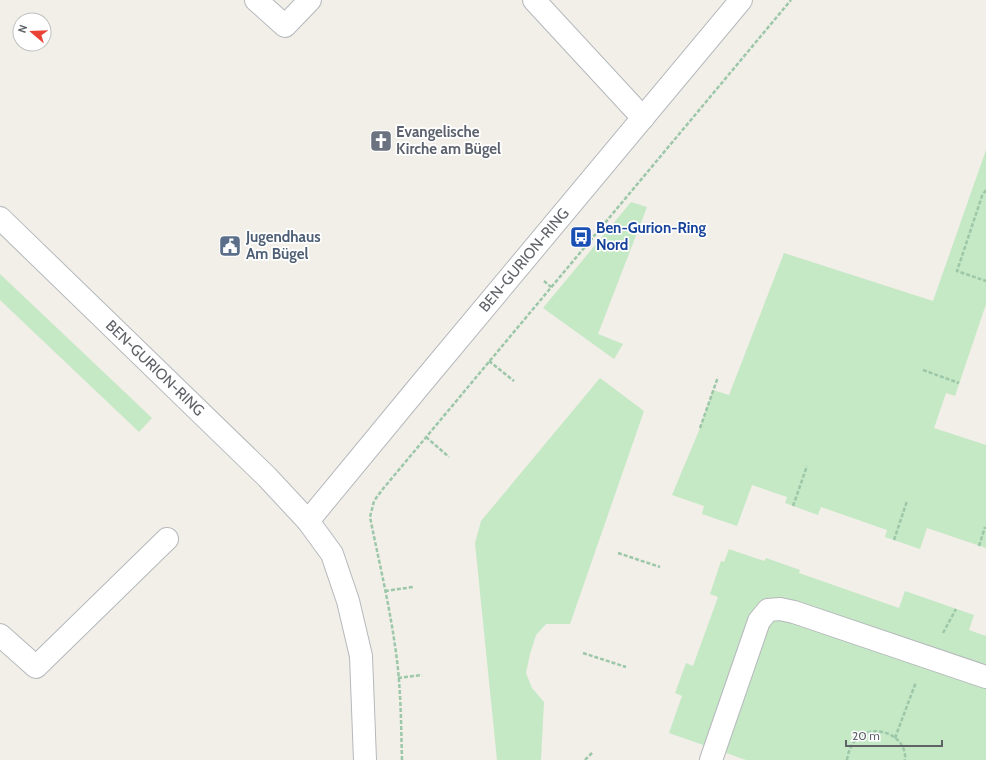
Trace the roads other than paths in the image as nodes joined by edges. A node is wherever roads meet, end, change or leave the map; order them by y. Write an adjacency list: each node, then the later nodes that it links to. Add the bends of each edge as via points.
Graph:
1 (256, 0): 2 (street, via 285,26)
2 (310, 0)
3 (534, 0): 5 (street)
4 (741, 0): 5 (street, BEN-GURION-RING)
5 (643, 118): 7 (street, BEN-GURION-RING)
6 (0, 218): 7 (street, BEN-GURION-RING, via 267,477)
7 (308, 521): 11 (street, BEN-GURION-RING, via 332,554 348,601 361,656)
8 (167, 540): 9 (street, via 36,667)
9 (0, 634)
10 (986, 677): 12 (street, via 794,612 768,610 759,621)
11 (365, 760)
12 (710, 760)

